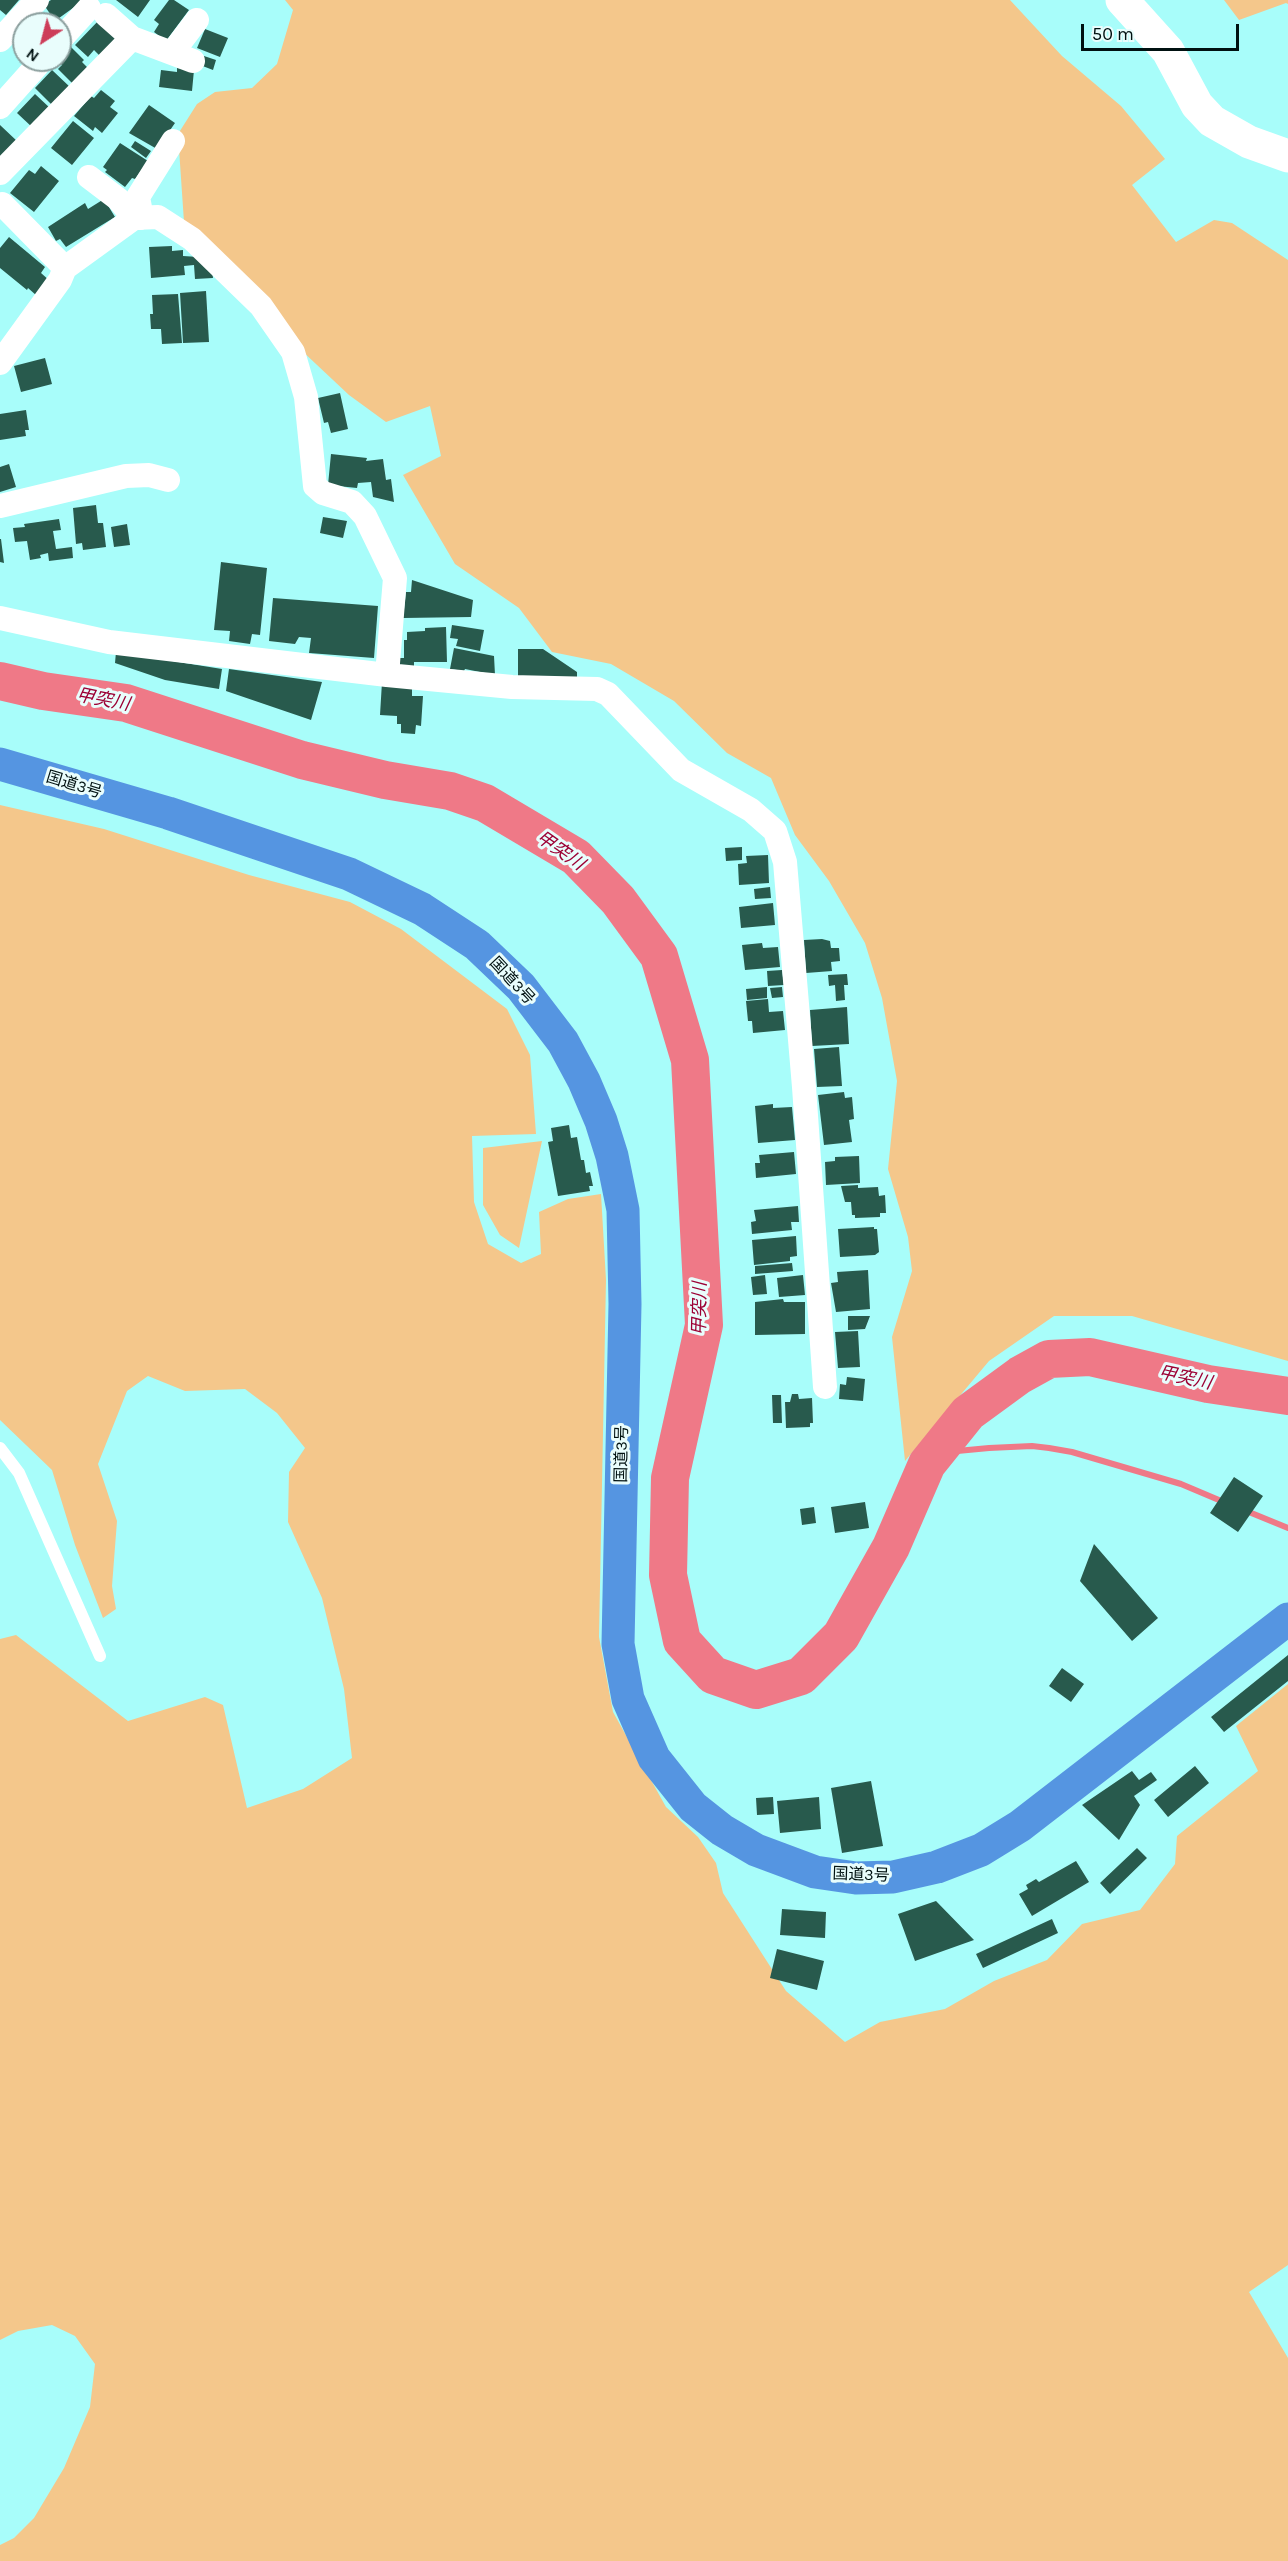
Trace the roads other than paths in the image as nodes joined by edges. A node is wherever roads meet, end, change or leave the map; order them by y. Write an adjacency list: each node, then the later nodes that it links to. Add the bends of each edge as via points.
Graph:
1 (37, 0): 4 (street)
2 (1122, 0): 10 (street, via 1168,51 1197,105 1212,121 1249,142)
3 (198, 20): 6 (street, via 183,57)
4 (3, 30)
5 (72, 31): 6 (street, via 98,12)
6 (132, 38): 11 (street)
7 (31, 72): 8 (street)
8 (0, 106)
9 (172, 141): 14 (street, via 138,197)
10 (1288, 156)
11 (0, 174)
12 (89, 177): 14 (street)
13 (1, 204): 15 (street)
14 (138, 218): 15 (street); 20 (street, via 158,217 192,239 261,306 293,352 306,397 315,486 323,493 352,502 365,516 395,578)
15 (65, 268): 16 (street)
16 (0, 363)
17 (168, 480): 18 (street, via 149,475 126,476)
18 (0, 506)
19 (0, 618): 20 (street, via 109,642)
20 (387, 675): 22 (street, via 512,687 597,689 608,694 681,770 751,810 775,831 785,862)
21 (0, 764): 24 (highway, 国道3号, via 168,813 349,874 422,909 485,952 521,987 563,1042 601,1121 623,1210 625,1304 618,1644 628,1700 654,1758 693,1807 722,1830 756,1850 816,1872 856,1878 893,1877 937,1868 981,1850 1020,1826)
22 (825, 1387)
23 (0, 1448): 25 (lane, via 19,1473)
24 (1288, 1619)
25 (100, 1656)

